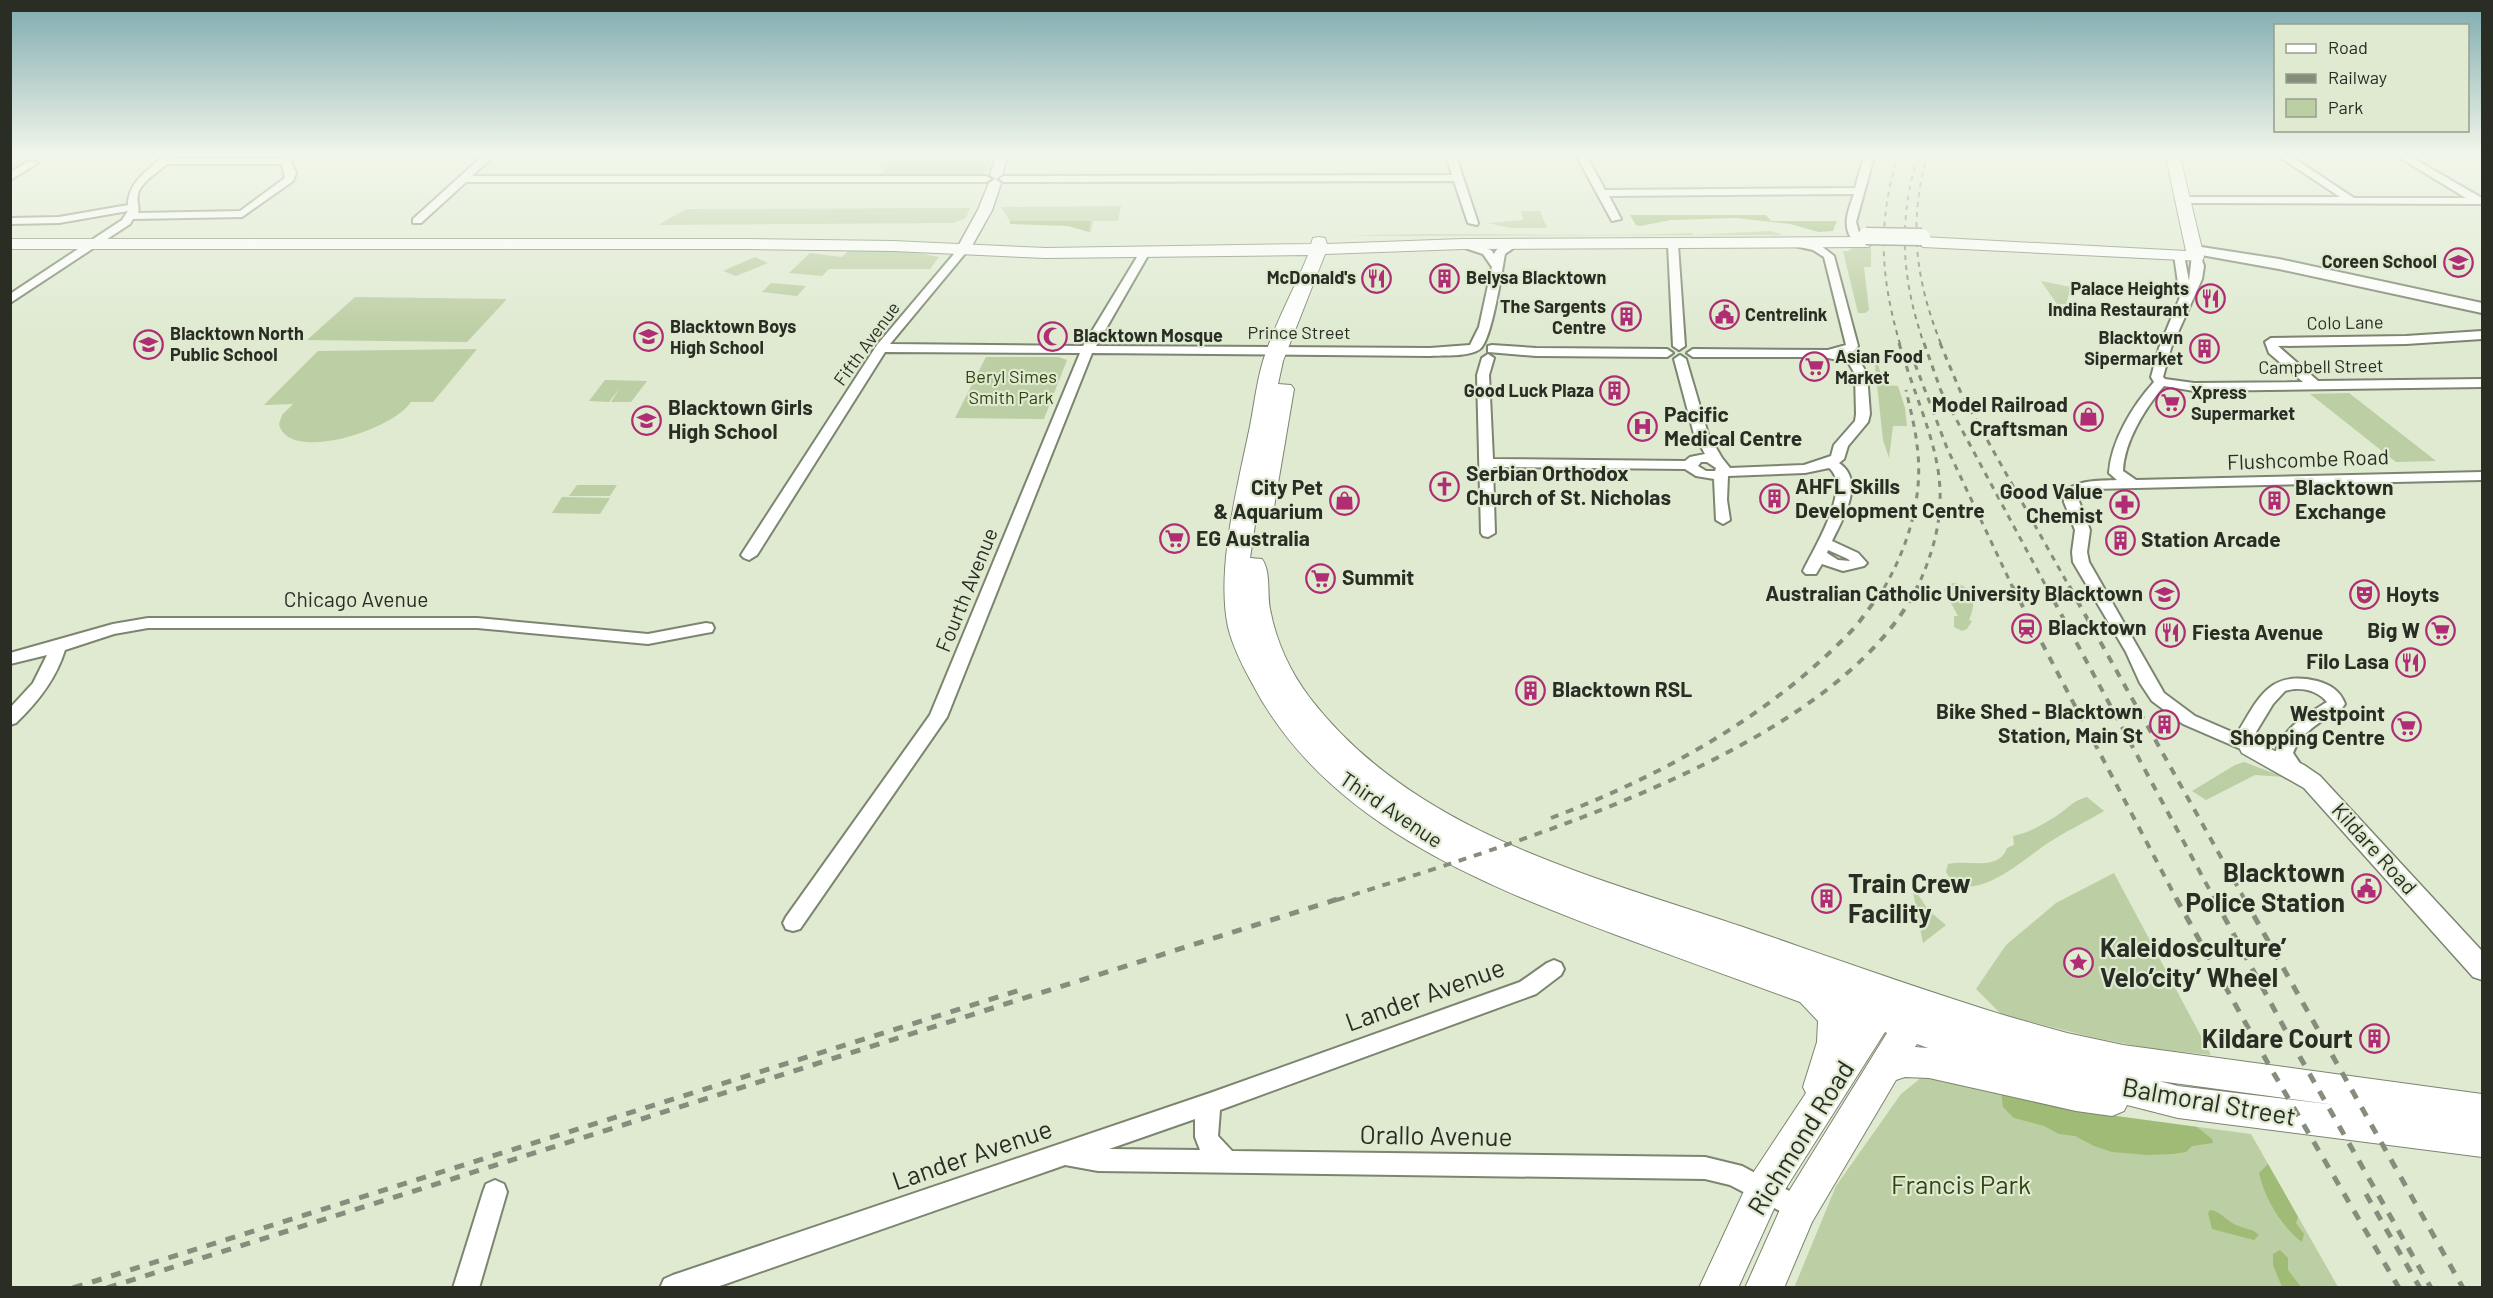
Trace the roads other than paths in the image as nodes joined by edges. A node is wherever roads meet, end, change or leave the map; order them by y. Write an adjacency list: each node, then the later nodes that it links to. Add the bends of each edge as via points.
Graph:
1 (118, 214): 13 (street)
2 (131, 214): 19 (street)
3 (219, 214): 4 (street)
4 (243, 214)
5 (425, 214): 14 (street)
6 (983, 214): 24 (street)
7 (1470, 214): 15 (street)
8 (1613, 214): 12 (street)
9 (1853, 214): 18 (street, via 1852,231)
10 (2177, 214): 29 (main road)
11 (2186, 214): 16 (main road)
12 (1616, 219)
13 (10, 221)
14 (417, 221)
15 (1473, 223)
16 (2190, 226): 29 (main road); 30 (main road, via 2209,243)
17 (10, 237): 19 (main road)
18 (1863, 238): 23 (main road); 26 (main road); 29 (main road)
19 (99, 240): 20 (main road); 24 (main road); 35 (street)
20 (10, 244)
21 (1463, 244): 22 (main road); 26 (main road, via 1413,245 1348,254); 31 (street, via 1487,252)
22 (1514, 244): 25 (main road); 31 (street, via 1500,252)
23 (1799, 244): 25 (main road); 44 (street, via 1816,247 1829,256 1852,343 1849,349)
24 (966, 245): 26 (main road); 28 (main road, via 1046,253); 39 (street, Fifth Avenue)
25 (1673, 245): 43 (street)
26 (1325, 250): 27 (main road); 32 (main road, Third Avenue); 41 (main road, Third Avenue)
27 (1269, 251): 28 (main road); 32 (main road, via 1300,260)
28 (1145, 252): 40 (street, Fourth Avenue)
29 (2187, 252): 30 (main road); 33 (main road); 34 (street); 34 (street, via 2198,269)
30 (2259, 261): 33 (main road)
31 (1496, 265): 42 (street)
32 (1307, 279): 41 (main road, Third Avenue)
33 (2381, 289): 36 (main road); 37 (main road)
34 (2186, 297): 45 (street, via 2165,348 2157,377)
35 (10, 300)
36 (2482, 308)
37 (2482, 314)
38 (2482, 335): 47 (street, Colo Lane, via 2271,342 2273,350)
39 (881, 348): 40 (street, Prince Street); 57 (street, Fifth Avenue)
40 (1087, 350): 41 (street, Prince Street); 65 (street, Fourth Avenue, via 938,717)
41 (1284, 351): 42 (street, Prince Street); 68 (main road, Third Avenue, via 1252,467 1238,560 1237,598 1241,628 1255,667 1278,708 1301,737 1353,789 1395,818 1500,876); 69 (main road, Third Avenue, via 1254,593 1260,626 1278,668 1303,708 1341,751 1425,815 1517,861)
42 (1482, 352): 43 (street, Prince Street); 50 (street)
43 (1675, 352): 44 (street, via 1686,348 1693,353); 48 (street)
44 (1823, 353): 51 (street, via 1850,357 1858,364 1862,378 1861,422 1841,445 1839,457)
45 (2161, 382): 47 (street, Campbell Street, via 2187,387); 55 (street, via 2151,392 2116,463 2116,472)
46 (2482, 383): 47 (street, Campbell Street)
47 (2315, 386)
48 (1701, 434): 49 (street); 52 (street)
49 (1694, 461): 50 (street); 52 (street); 53 (street, via 1694,470)
50 (1486, 463): 56 (street)
51 (1820, 465): 52 (street); 58 (street, via 1843,501)
52 (1719, 468): 53 (street); 53 (street, via 1722,513)
53 (1702, 474)
54 (2482, 476): 55 (street, Flushcombe Road)
55 (2134, 485): 63 (street, Flushcombe Road, via 2090,485 2070,494 2083,530 2078,554 2081,562 2158,697 2189,720)
56 (1488, 534)
57 (748, 555)
58 (1811, 571)
59 (706, 628): 60 (street, Chicago Avenue, via 648,639 477,623 167,622 113,628)
60 (58, 647): 61 (street, Chicago Avenue); 62 (street, via 49,674 34,696)
61 (10, 659)
62 (10, 719)
63 (2250, 747): 64 (street, Kildare Road); 64 (street, via 2247,732 2274,689 2296,684 2322,688 2333,696 2336,704 2308,722 2288,742 2284,753)
64 (2296, 771): 67 (street, Kildare Road, via 2325,795)
65 (793, 923)
66 (1554, 969): 72 (street, Lander Avenue, via 1528,988)
67 (2482, 969)
68 (1811, 992): 69 (main road, Third Avenue); 74 (main road, via 1835,1019 1836,1029)
69 (1900, 1010): 70 (main road, Richmond Road); 71 (main road, Balmoral Street, via 1985,1053); 73 (main road, Balmoral Street, via 2168,1068); 74 (main road, Richmond Road)
70 (1885, 1068): 71 (main road, via 1905,1062 1929,1063 2076,1095); 80 (main road, Richmond Road)
71 (2178, 1102): 75 (main road, Balmoral Street)
72 (1210, 1103): 76 (street, Lander Avenue); 77 (street, via 1206,1137 1214,1152)
73 (2482, 1110)
74 (1813, 1113): 78 (main road, Richmond Road)
75 (2482, 1140)
76 (1062, 1153): 77 (street, Orallo Avenue, via 1098,1160); 82 (street, Lander Avenue)
77 (1228, 1162): 78 (street, Orallo Avenue, via 1706,1168 1734,1174)
78 (1764, 1189): 80 (street, Orallo Avenue); 83 (main road, Richmond Road)
79 (495, 1192): 81 (street)
80 (1799, 1209): 84 (main road, Richmond Road)
81 (466, 1287)
82 (673, 1287)
83 (1718, 1287)
84 (1764, 1287)

